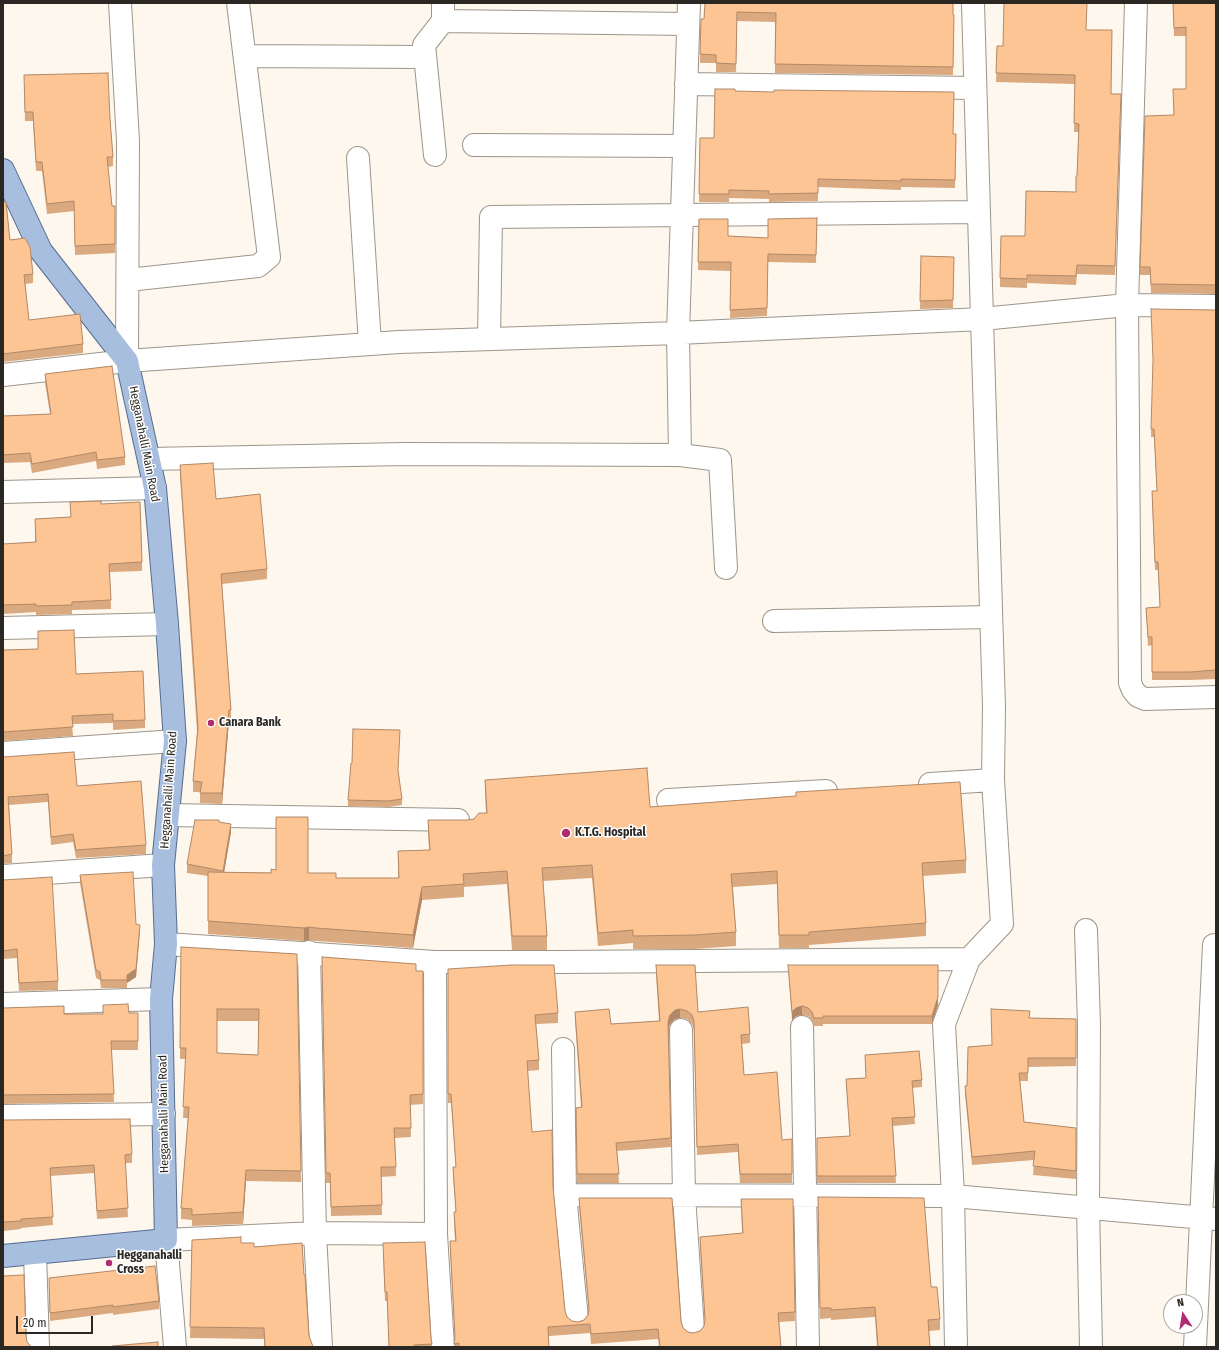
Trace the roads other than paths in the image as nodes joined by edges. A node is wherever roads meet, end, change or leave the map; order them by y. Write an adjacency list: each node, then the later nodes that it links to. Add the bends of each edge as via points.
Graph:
1 (120, 3): 18 (street, via 128,141)
2 (238, 3): 7 (street)
3 (973, 3): 10 (street)
4 (1136, 3): 19 (street)
5 (443, 12): 6 (street); 8 (street, via 424,46)
6 (689, 14): 9 (street)
7 (244, 56): 8 (street); 18 (street, via 269,257 258,266)
8 (425, 57): 13 (street)
9 (686, 84): 10 (street); 12 (street)
10 (975, 88): 16 (street)
11 (474, 145): 12 (street)
12 (684, 146): 17 (street)
13 (435, 156)
14 (358, 158): 24 (street)
15 (3, 170): 25 (main road, Hegganahalli Main Road, via 41,250)
16 (979, 212): 17 (street); 21 (street)
17 (682, 215): 22 (street); 23 (street, via 491,217)
18 (128, 280): 25 (street)
19 (1126, 305): 20 (street); 21 (street); 36 (street, via 1130,683 1138,696 1145,699)
20 (1216, 306)
21 (982, 319): 22 (street); 32 (street)
22 (678, 333): 23 (street); 27 (street)
23 (489, 339): 24 (street)
24 (370, 344): 25 (street)
25 (127, 360): 26 (street); 28 (main road, Hegganahalli Main Road)
26 (3, 375)
27 (680, 455): 28 (street, via 405,454); 31 (street, via 720,460)
28 (149, 460): 29 (main road, Hegganahalli Main Road)
29 (154, 488): 30 (street); 34 (main road, Hegganahalli Main Road)
30 (3, 492)
31 (726, 568)
32 (991, 617): 33 (street); 39 (street)
33 (774, 621)
34 (167, 624): 35 (street); 37 (main road, Hegganahalli Main Road)
35 (3, 628)
36 (1216, 697)
37 (174, 741): 38 (street); 43 (main road, Hegganahalli Main Road)
38 (3, 753)
39 (993, 780): 40 (street); 51 (street, via 1002,924)
40 (907, 786)
41 (843, 789): 42 (street)
42 (668, 800)
43 (168, 815): 44 (street); 45 (main road, Hegganahalli Main Road)
44 (468, 821)
45 (163, 865): 46 (street); 48 (main road, Hegganahalli Main Road)
46 (3, 876)
47 (1086, 930): 64 (street, via 1089,1025)
48 (166, 944): 50 (street); 53 (main road, Hegganahalli Main Road)
49 (1214, 945): 65 (street)
50 (309, 952): 52 (street); 66 (street)
51 (969, 959): 52 (street); 63 (street, via 944,1024)
52 (435, 962): 67 (street)
53 (161, 999): 54 (street); 58 (main road, Hegganahalli Main Road)
54 (3, 1004)
55 (802, 1027): 62 (street)
56 (681, 1030): 61 (street)
57 (563, 1049): 60 (street)
58 (164, 1114): 59 (street); 68 (main road, Hegganahalli Main Road)
59 (3, 1116)
60 (565, 1195): 61 (street); 71 (street)
61 (684, 1196): 62 (street); 72 (street)
62 (804, 1196): 63 (street); 77 (street)
63 (952, 1196): 64 (street); 78 (street)
64 (1088, 1208): 65 (street); 79 (street)
65 (1208, 1218): 80 (street)
66 (315, 1233): 67 (street); 68 (street); 75 (street)
67 (436, 1234): 76 (street)
68 (166, 1240): 69 (main road); 74 (street)
69 (35, 1253): 70 (main road); 73 (street)
70 (3, 1256)
71 (577, 1319)
72 (693, 1330)
73 (38, 1347)
74 (175, 1347)
75 (321, 1347)
76 (443, 1347)
77 (808, 1347)
78 (956, 1347)
79 (1090, 1347)
80 (1195, 1347)

